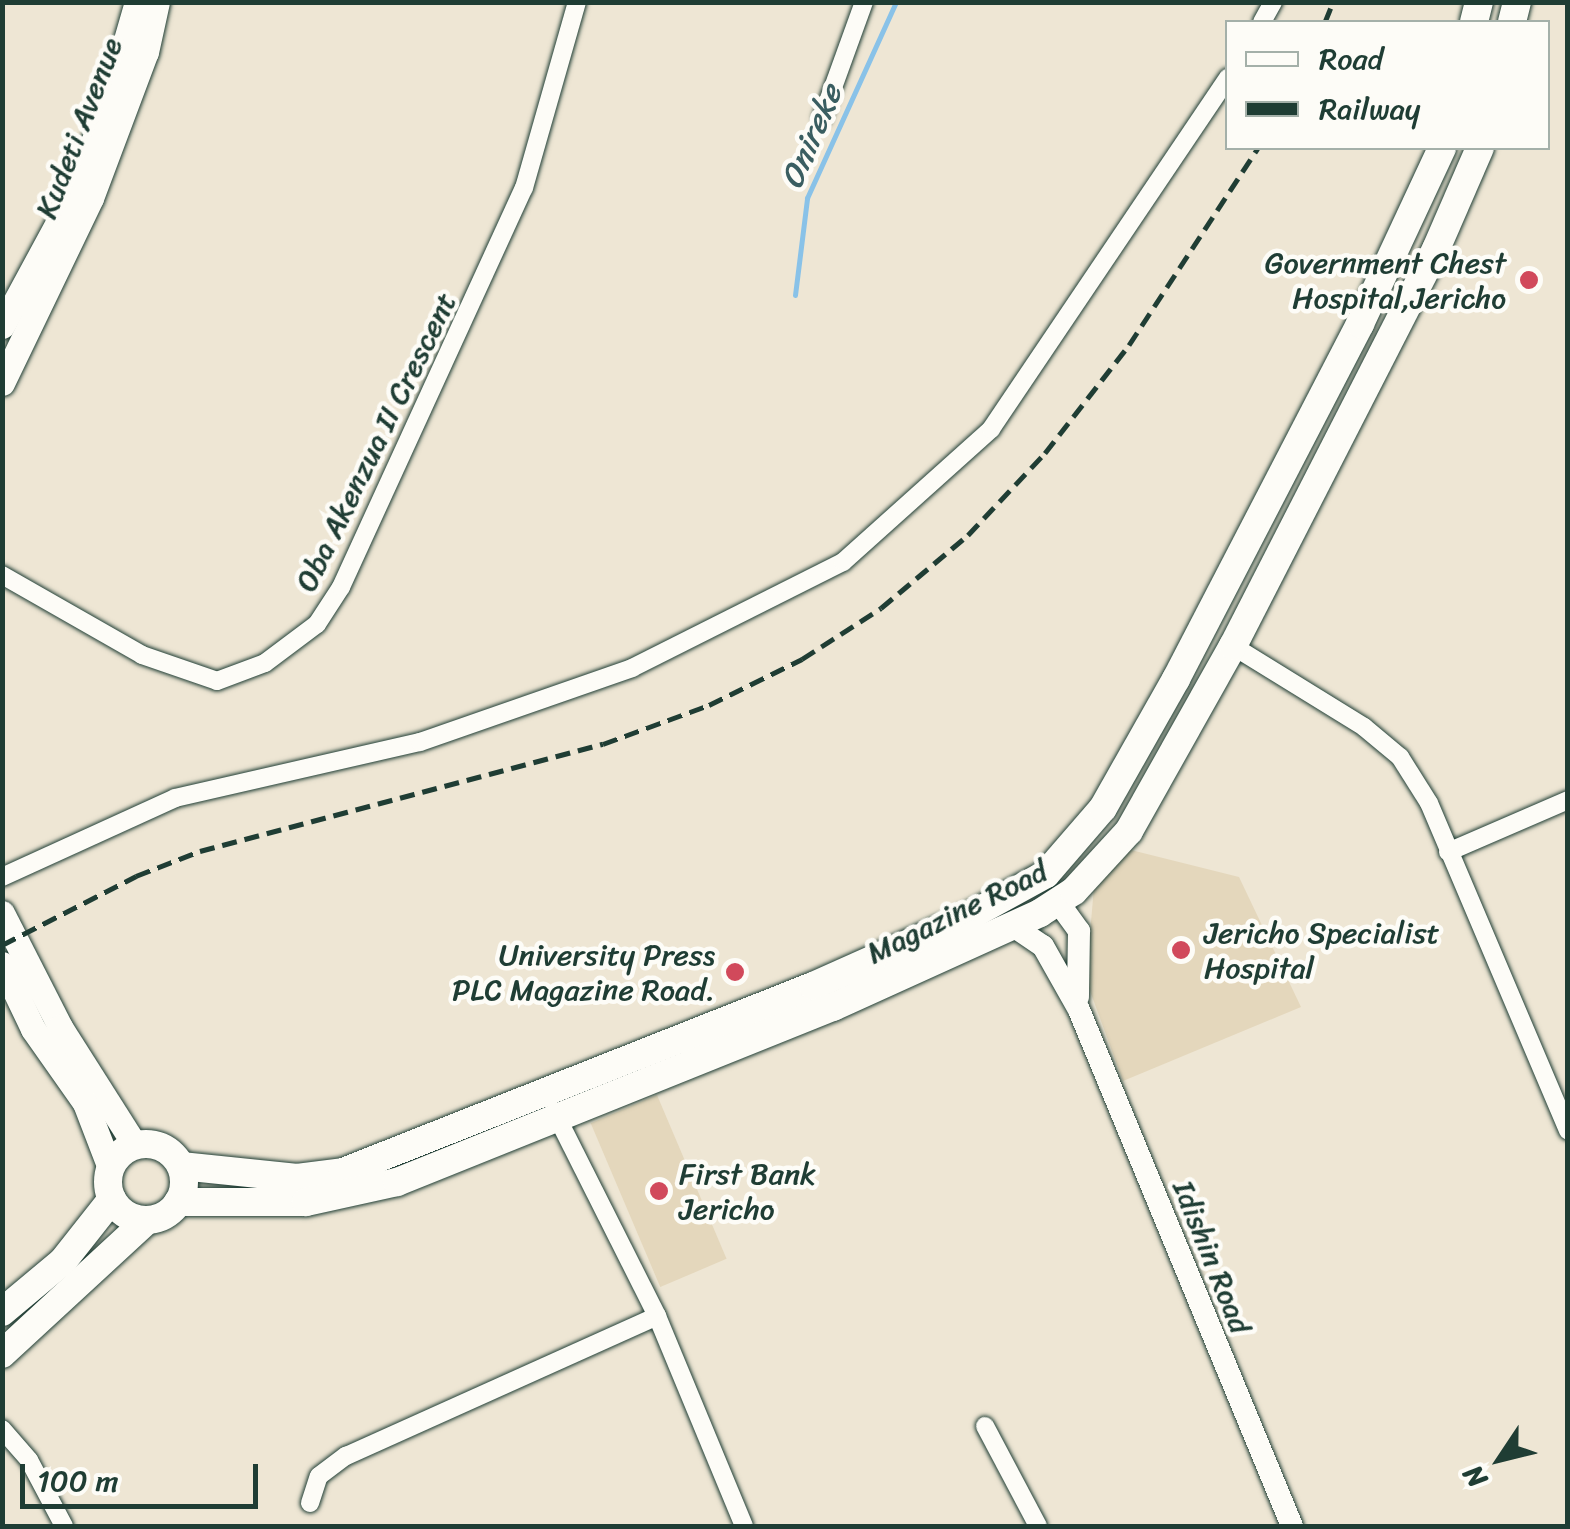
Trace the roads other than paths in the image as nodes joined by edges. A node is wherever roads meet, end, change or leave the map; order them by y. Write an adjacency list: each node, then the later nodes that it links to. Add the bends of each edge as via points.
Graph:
1 (137, 2): 9 (main road, Kudeti Avenue, via 104,116 63,214)
2 (157, 2): 10 (main road, Kudeti Avenue, via 146,52 91,198)
3 (577, 2): 13 (street, Oba Akenzua II Crescent, via 524,188 317,624 265,664 217,681 142,655)
4 (864, 2): 6 (street)
5 (1225, 82): 17 (street, via 991,429 844,562 632,668 420,742 176,798)
6 (822, 118)
7 (1441, 150): 11 (main road, Magazine Road)
8 (1479, 150): 12 (main road, Magazine Road)
9 (2, 326)
10 (2, 383)
11 (1324, 396): 12 (main road); 23 (main road, Magazine Road, via 1122,778 1059,862 1017,893 912,942)
12 (1350, 414): 14 (main road, Magazine Road)
13 (2, 575)
14 (1233, 646): 16 (street, via 1391,748 1429,803); 18 (main road, Magazine Road, via 1129,832)
15 (1568, 800): 16 (street)
16 (1448, 852): 25 (street)
17 (2, 877)
18 (1058, 902): 20 (main road, Magazine Road); 22 (street, via 1078,931)
19 (2, 913): 26 (main road, via 60,1027)
20 (1013, 926): 22 (street, via 1043,946); 24 (main road, Magazine Road)
21 (2, 964): 28 (main road, via 33,1029 85,1104)
22 (1080, 1010): 41 (street, Idishin Road)
23 (546, 1092): 24 (street); 27 (main road, Magazine Road, via 343,1172 297,1178)
24 (558, 1118): 30 (main road, Magazine Road, via 358,1195); 33 (street)
25 (1568, 1131)
26 (135, 1145): 27 (main road, via 164,1148); 28 (main road)
27 (181, 1166): 30 (main road)
28 (110, 1168): 29 (main road)
29 (112, 1199): 31 (main road, via 126,1214); 32 (main road, via 62,1261)
30 (178, 1202): 31 (main road)
31 (147, 1220): 34 (main road)
32 (2, 1312)
33 (657, 1316): 37 (street, via 346,1456 319,1476); 39 (street)
34 (2, 1354)
35 (986, 1426): 40 (street)
36 (2, 1430): 38 (street, via 29,1460)
37 (310, 1503)
38 (64, 1526)
39 (744, 1526)
40 (1038, 1526)
41 (1292, 1526)

